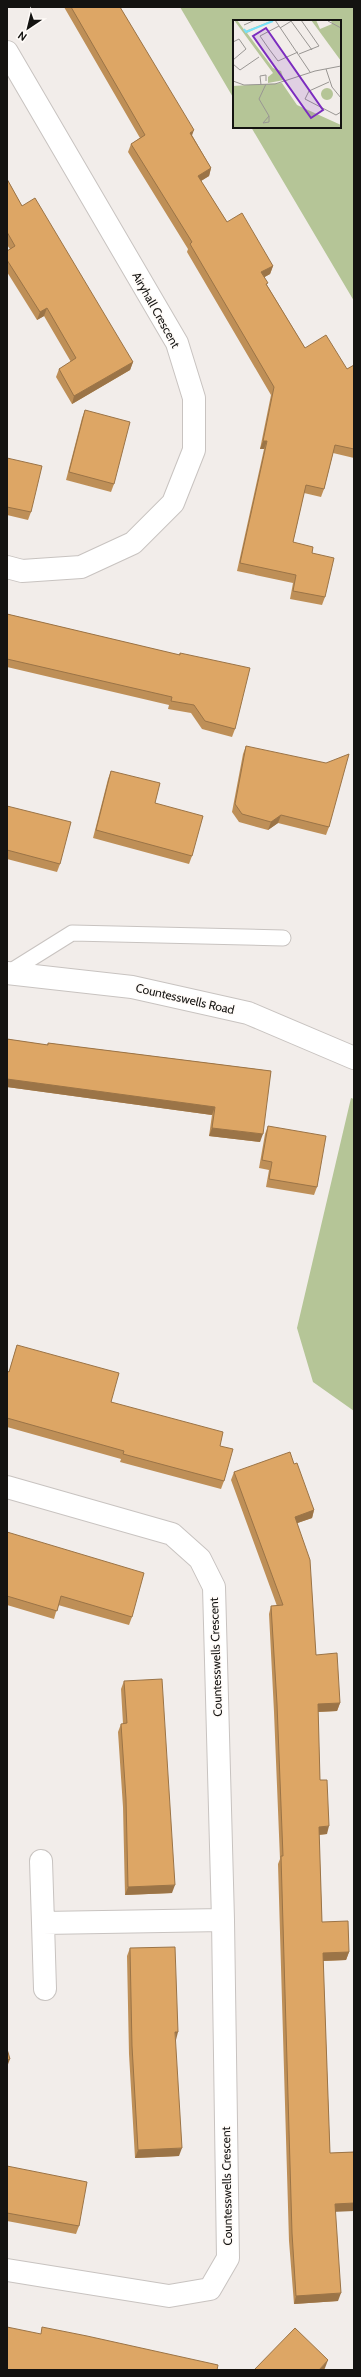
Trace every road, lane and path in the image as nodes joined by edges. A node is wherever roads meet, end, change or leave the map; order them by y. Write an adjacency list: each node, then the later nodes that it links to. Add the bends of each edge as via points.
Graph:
1 (7, 52): 2 (street, Airyhall Crescent, via 177,342 194,398 194,450 173,503 133,543 81,567 22,570)
2 (7, 567)
3 (282, 938): 4 (lane, via 72,933)
4 (8, 973): 5 (street, Countesswells Road, via 132,987 248,1013)
5 (354, 1058)
6 (7, 1487): 8 (street, Countesswells Crescent, via 172,1534 200,1559 214,1587)
7 (42, 1861): 9 (street)
8 (224, 1920): 9 (street); 11 (street, Countesswells Crescent, via 228,2258 210,2289 168,2296)
9 (43, 1923): 10 (street)
10 (45, 1989)
11 (7, 2270)

